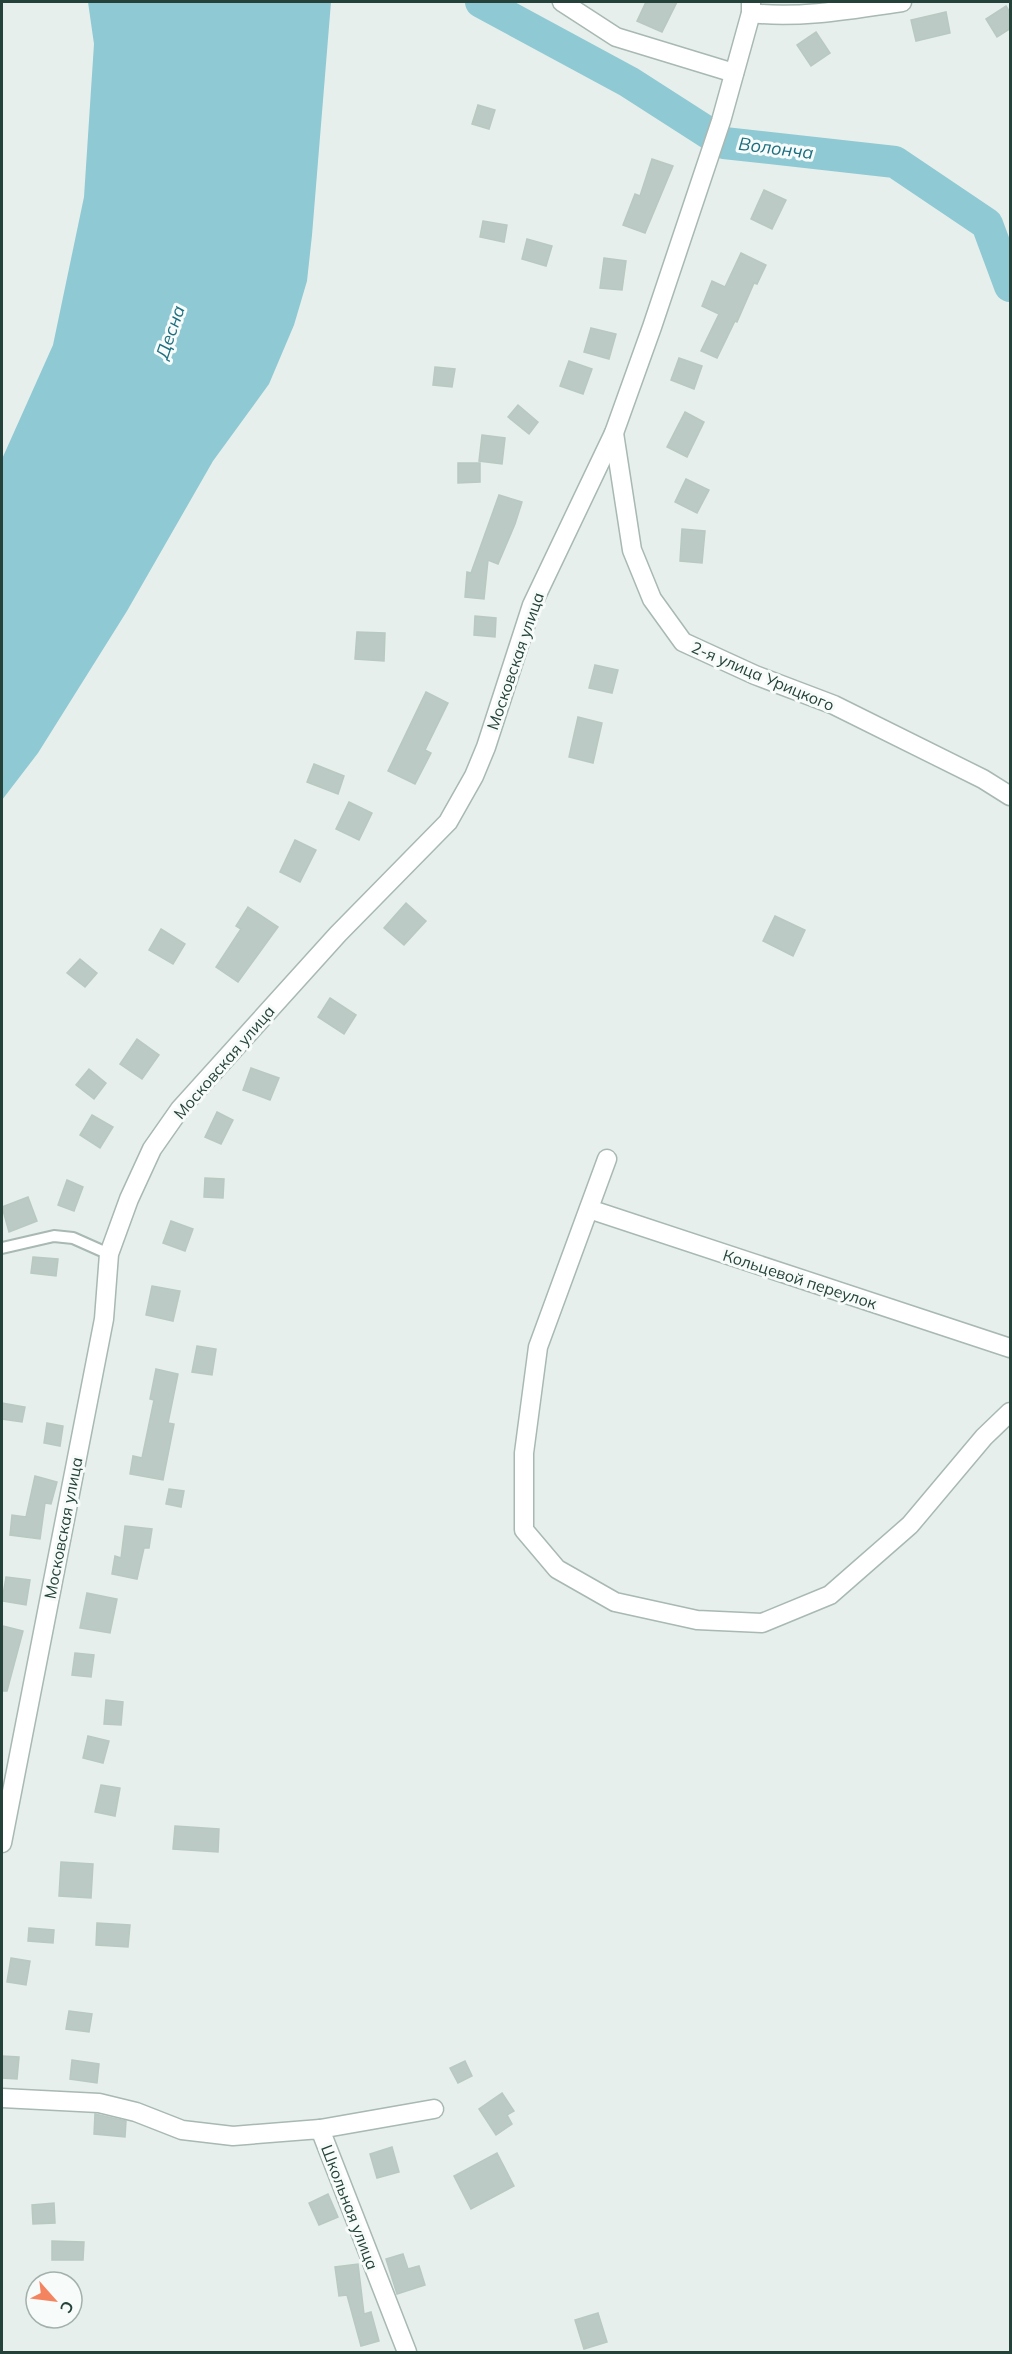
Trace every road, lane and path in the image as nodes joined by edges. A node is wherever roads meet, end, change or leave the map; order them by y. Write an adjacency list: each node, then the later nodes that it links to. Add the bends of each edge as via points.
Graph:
1 (562, 2): 4 (street, via 616,37)
2 (902, 2): 3 (street, via 774,16)
3 (751, 7): 4 (street, Московская улица)
4 (734, 74): 5 (street, Московская улица, via 710,158)
5 (614, 433): 6 (street, 2-я улица Урицкого, via 632,550 652,599 683,642 834,705); 10 (street, Московская улица, via 532,605 486,747 448,822 338,934 180,1109 153,1149)
6 (1011, 796)
7 (607, 1159): 8 (street)
8 (589, 1209): 11 (street, Кольцевой переулок); 12 (street, via 538,1347 524,1453 524,1530 557,1569 615,1602 697,1620 762,1623 830,1595 910,1525 984,1437)
9 (2, 1248): 10 (lane, via 54,1236 73,1238)
10 (109, 1254): 13 (street, Московская улица, via 104,1319)
11 (1011, 1348)
12 (1011, 1412)
13 (2, 1843)
14 (2, 2098): 16 (street, Школьная улица, via 99,2103 182,2130 233,2136)
15 (434, 2109): 16 (street)
16 (320, 2129): 17 (street, Школьная улица)
17 (407, 2352)

